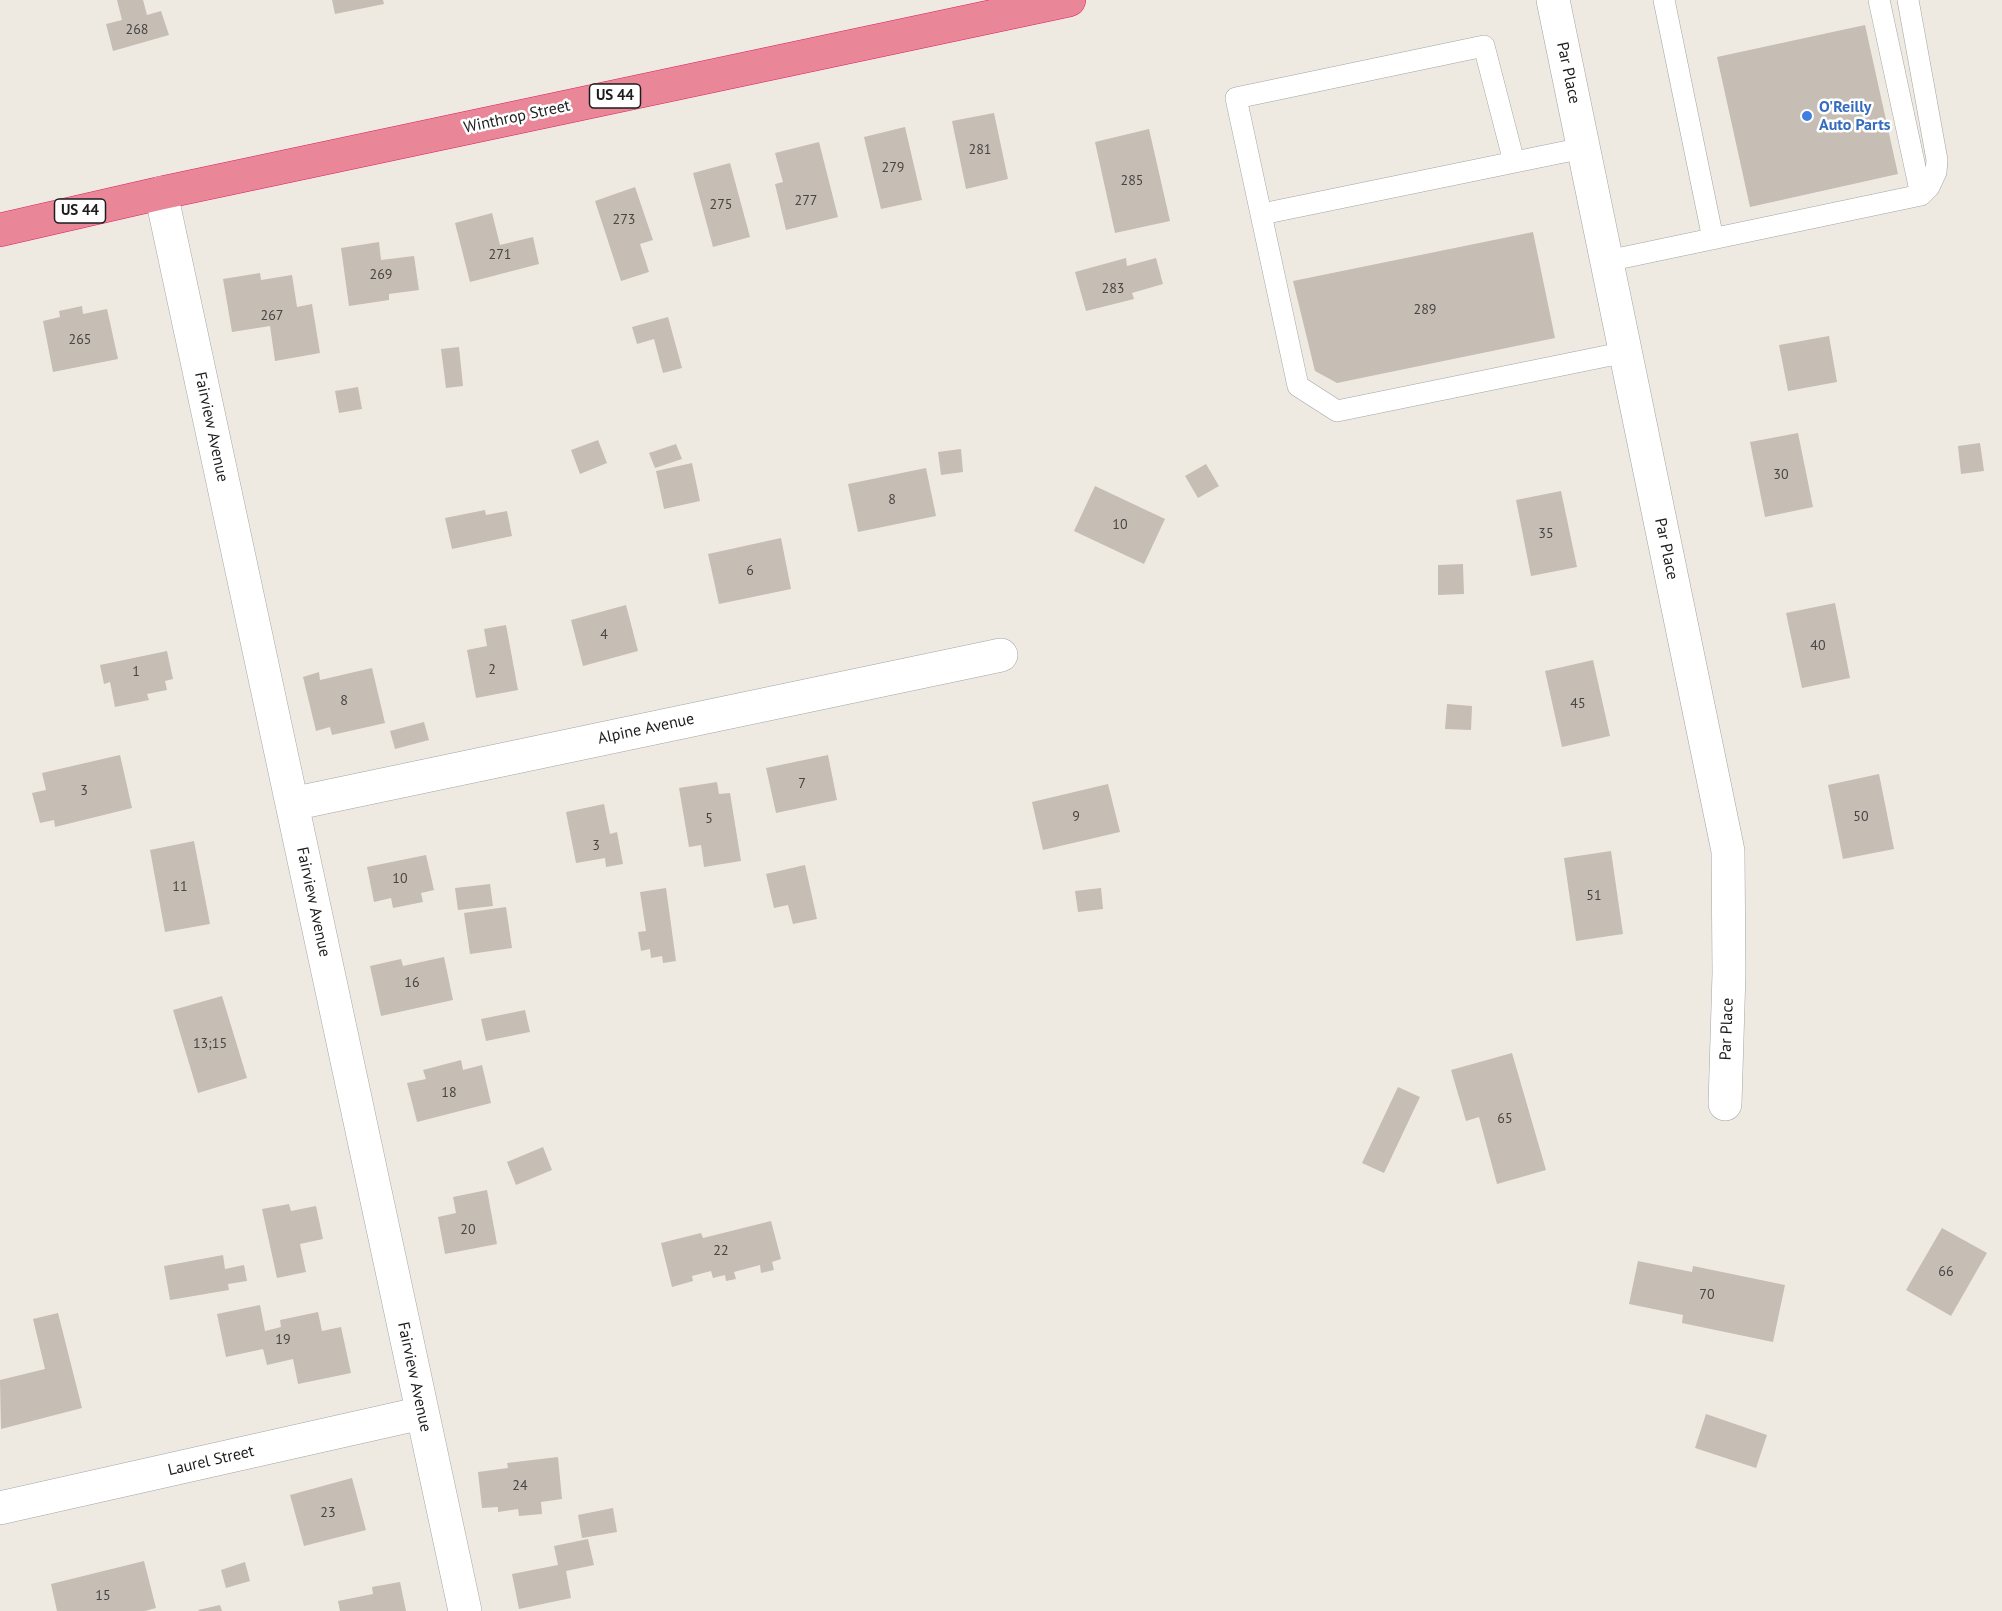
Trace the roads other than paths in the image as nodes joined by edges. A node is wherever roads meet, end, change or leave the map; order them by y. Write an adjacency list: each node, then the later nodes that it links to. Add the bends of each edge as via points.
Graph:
1 (1069, 0): 8 (highway, Winthrop Street / US 44)
2 (1553, 0): 6 (street, Par Place)
3 (1664, 0): 12 (lane)
4 (1879, 0): 9 (lane)
5 (1908, 0): 9 (lane, via 1936,160 1936,172)
6 (1583, 147): 7 (lane); 13 (street, Par Place)
7 (1514, 162): 10 (lane); 10 (lane, via 1484,46 1236,98)
8 (161, 193): 11 (highway, Winthrop Street / US 44); 16 (street, Fairview Avenue)
9 (1921, 195): 12 (lane)
10 (1262, 214): 14 (lane, via 1298,386 1337,411)
11 (0, 230)
12 (1713, 239): 13 (lane)
13 (1607, 261): 14 (street, Par Place)
14 (1626, 352): 17 (street, Par Place, via 1728,851)
15 (1001, 655): 16 (street, Alpine Avenue)
16 (292, 804): 18 (street, Fairview Avenue)
17 (1725, 1104)
18 (422, 1413): 19 (street, Laurel Street); 20 (street, Fairview Avenue)
19 (0, 1508)
20 (465, 1611)

